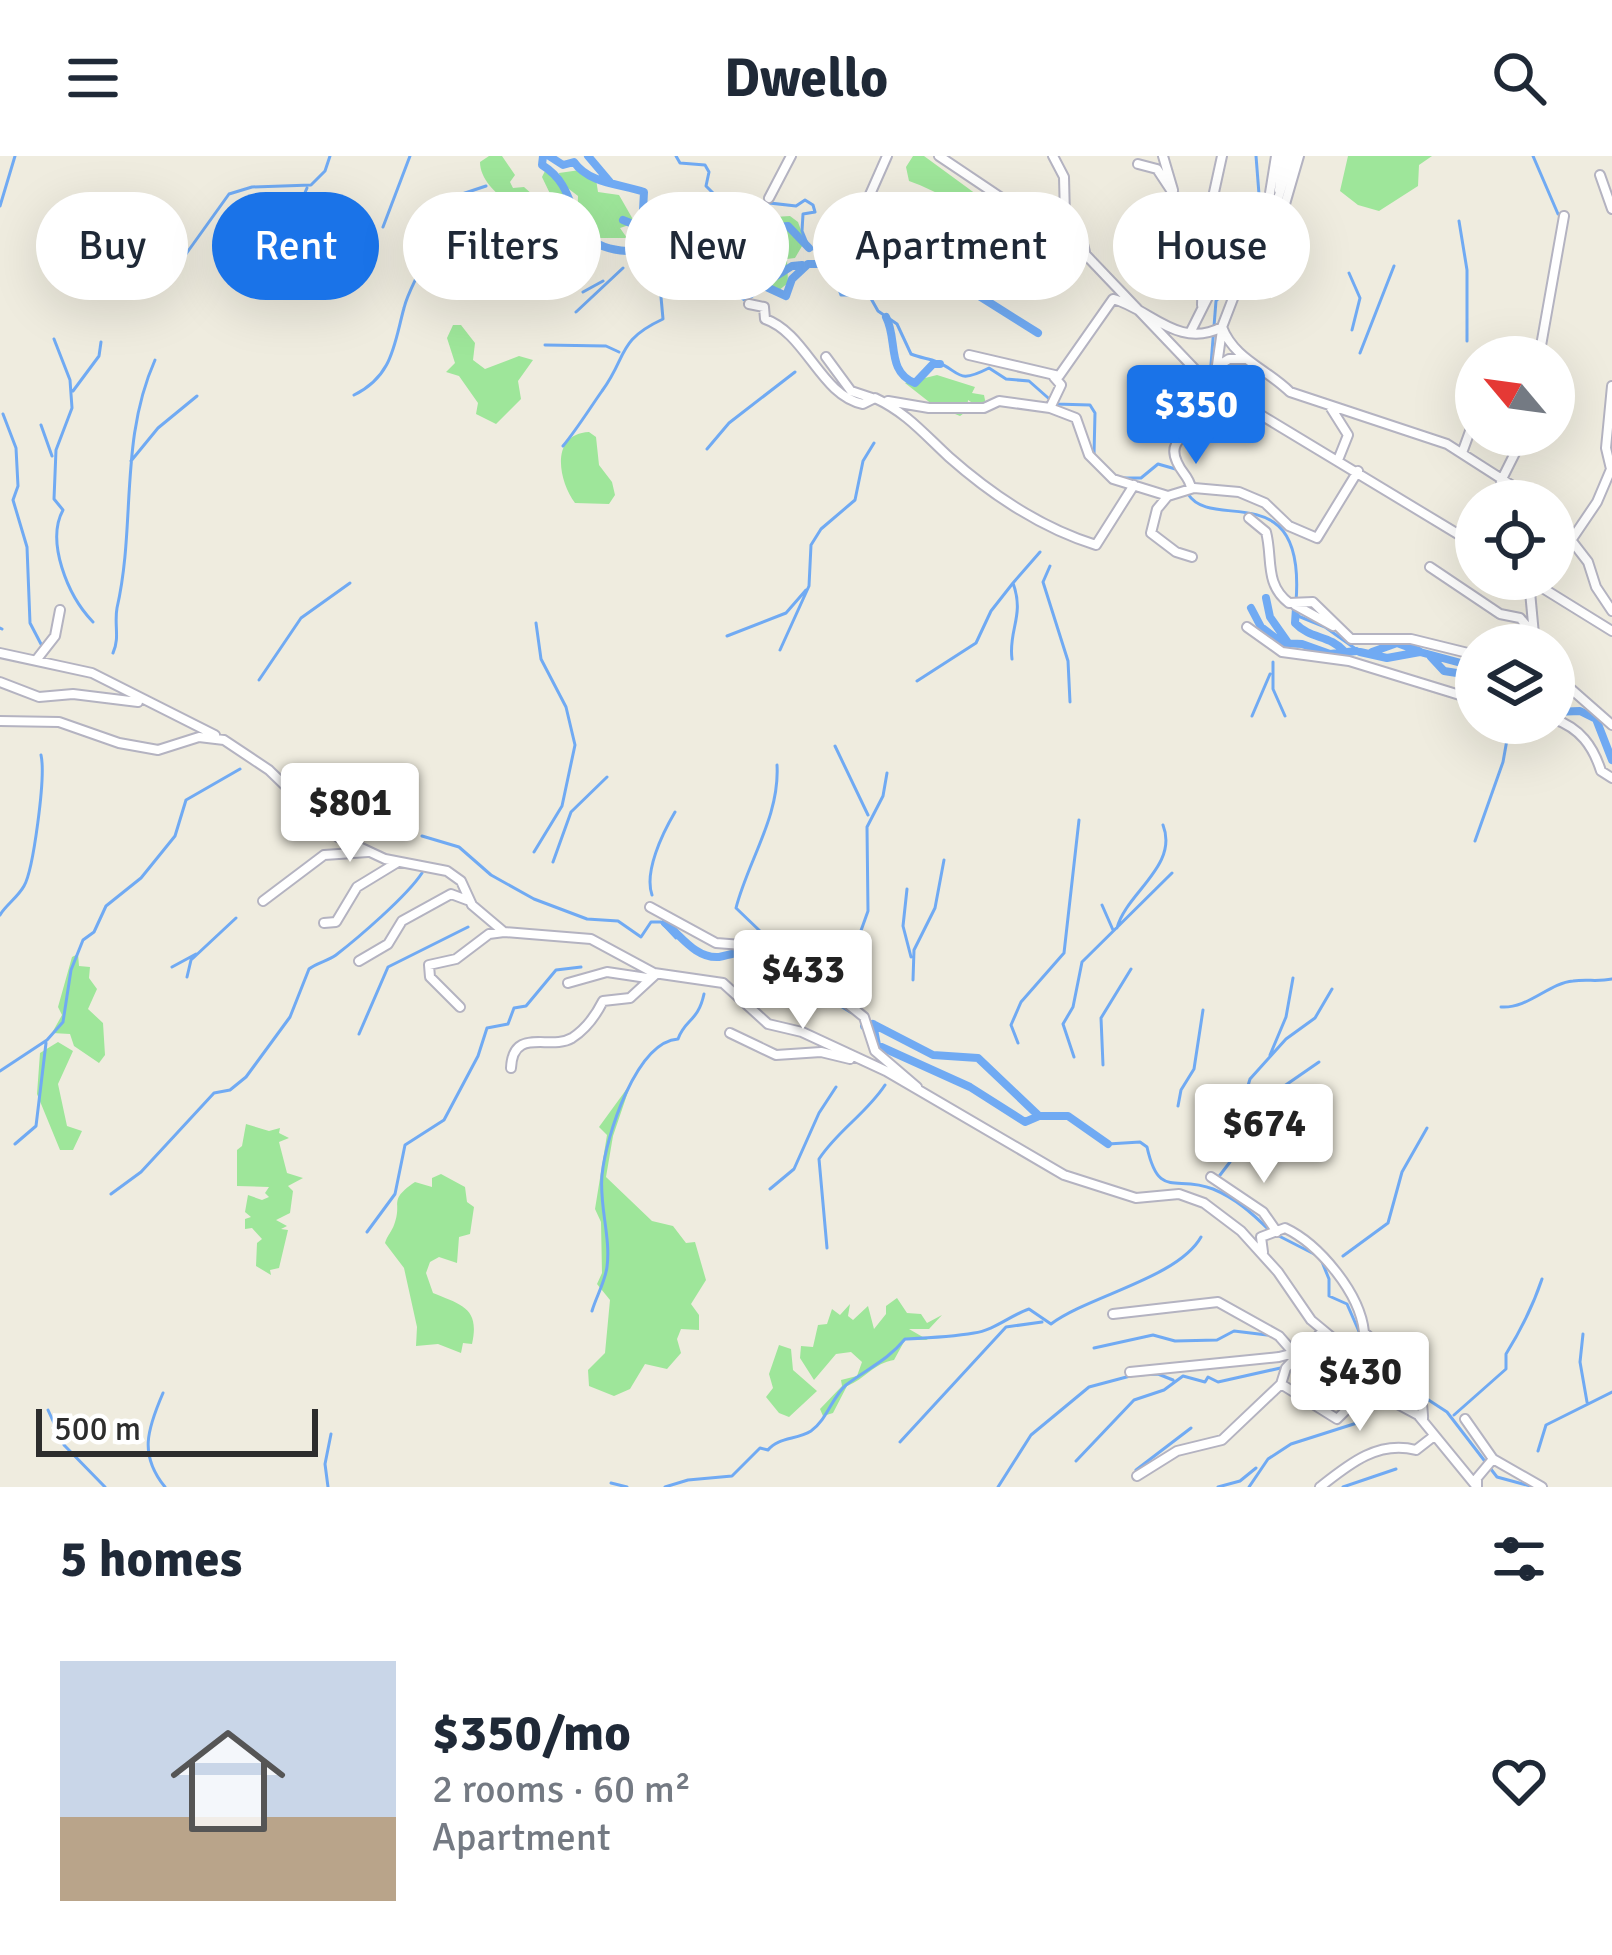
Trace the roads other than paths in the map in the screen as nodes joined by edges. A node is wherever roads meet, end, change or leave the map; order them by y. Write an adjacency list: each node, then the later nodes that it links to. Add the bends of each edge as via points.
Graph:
1 (791, 156): 10 (street)
2 (886, 156): 11 (street)
3 (939, 156): 12 (street)
4 (1053, 156): 13 (street)
5 (1163, 156): 15 (street)
6 (1222, 156): 16 (street)
7 (1287, 156): 17 (street); 18 (street); 19 (street)
8 (1144, 162): 14 (street)
9 (1600, 175): 20 (street)
10 (772, 192)
11 (871, 192)
12 (993, 192)
13 (1064, 192)
14 (1171, 192)
15 (1174, 192)
16 (1215, 192)
17 (1276, 192)
18 (1280, 192)
19 (1284, 192)
20 (1612, 209)
21 (1564, 216): 35 (street)
22 (1089, 258): 23 (street)
23 (1113, 280)
24 (1113, 299): 40 (street)
25 (1122, 300): 32 (street)
26 (1133, 300): 32 (street)
27 (1202, 300): 31 (street)
28 (1205, 300): 31 (street)
29 (1233, 300): 33 (street)
30 (749, 304): 43 (street, via 764,307 765,319 807,351 848,399)
31 (1202, 305): 34 (street)
32 (1150, 318): 34 (street); 42 (street)
33 (1222, 328): 34 (street); 38 (street); 39 (street)
34 (1190, 333)
35 (1543, 336)
36 (969, 356): 40 (street)
37 (826, 357): 43 (street, via 851,391)
38 (1246, 359): 39 (street); 45 (street, via 1290,392)
39 (1216, 368): 42 (street)
40 (1054, 377): 44 (street, via 1060,385)
41 (1612, 386): 56 (street, via 1610,472)
42 (1218, 388): 48 (street); 52 (street, via 1222,419 1184,434 1176,446)
43 (874, 399): 44 (street, via 929,408 998,401); 51 (street, via 910,416 1019,510 1091,544 1100,542)
44 (1050, 408): 51 (street, via 1076,418 1099,469)
45 (1330, 408): 46 (street); 48 (street, via 1348,435)
46 (1455, 450)
47 (1466, 456): 50 (street)
48 (1338, 460): 49 (street)
49 (1358, 471): 52 (street, via 1317,538 1239,492); 55 (street)
50 (1500, 480)
51 (1133, 485): 53 (street)
52 (1191, 490): 53 (street)
53 (1168, 496): 58 (street, via 1151,533)
54 (1249, 518): 68 (street, via 1269,539 1278,594 1294,605 1312,602 1358,640 1412,639)
55 (1455, 532)
56 (1575, 536)
57 (1575, 544): 63 (street)
58 (1192, 556)
59 (1430, 567): 64 (street)
60 (1527, 600): 64 (street)
61 (1562, 600): 67 (street)
62 (60, 610): 70 (street, via 56,636)
63 (1612, 611)
64 (1515, 616): 65 (street)
65 (1521, 624)
66 (1247, 627): 73 (street, via 1282,652 1349,661)
67 (1612, 631)
68 (1455, 650)
69 (0, 653): 70 (street)
70 (35, 660): 74 (street, via 92,674)
71 (0, 682): 74 (street, via 48,698)
72 (1575, 692): 76 (street)
73 (1455, 694)
74 (152, 704): 78 (street)
75 (0, 721): 78 (street, via 59,722 158,750 199,737)
76 (1612, 725)
77 (1575, 730): 79 (street)
78 (224, 740): 80 (street, via 269,770 338,837)
79 (1612, 778)
80 (369, 852): 81 (street); 82 (street, via 324,855)
81 (400, 862): 83 (street, via 447,871); 85 (street, via 357,887 336,922)
82 (263, 901)
83 (472, 905): 86 (street); 87 (street, via 451,894 402,920 388,944)
84 (650, 907): 94 (street, via 716,943 797,963 864,1016 875,1051)
85 (323, 923)
86 (504, 932): 88 (street, via 591,939); 90 (street, via 429,965 430,977)
87 (359, 961)
88 (653, 976): 89 (street, via 608,972); 92 (street, via 723,982 768,1024); 93 (street, via 630,998 603,1001 568,1040 521,1045)
89 (568, 983)
90 (460, 1007)
91 (730, 1033): 92 (street, via 776,1054 821,1052)
92 (869, 1063): 94 (street)
93 (511, 1067)
94 (926, 1098): 97 (street, via 1064,1174 1136,1198 1179,1194 1204,1203)
95 (1211, 1177): 96 (street, via 1263,1212)
96 (1276, 1232): 97 (street, via 1258,1240); 105 (street, via 1289,1229 1325,1253 1364,1332 1417,1387)
97 (1271, 1264): 99 (street)
98 (1113, 1314): 100 (street, via 1218,1302)
99 (1323, 1331): 100 (street); 102 (street)
100 (1299, 1352): 101 (street); 103 (street)
101 (1130, 1372)
102 (1376, 1381): 103 (street, via 1337,1419); 105 (street)
103 (1281, 1384): 108 (street, via 1222,1440 1177,1451)
104 (1465, 1419): 107 (street)
105 (1422, 1420): 106 (street)
106 (1434, 1436): 107 (street, via 1477,1487); 109 (street, via 1416,1450 1391,1446 1363,1456)
107 (1493, 1459): 110 (street)
108 (1137, 1476)
109 (1321, 1487)
110 (1542, 1487)

